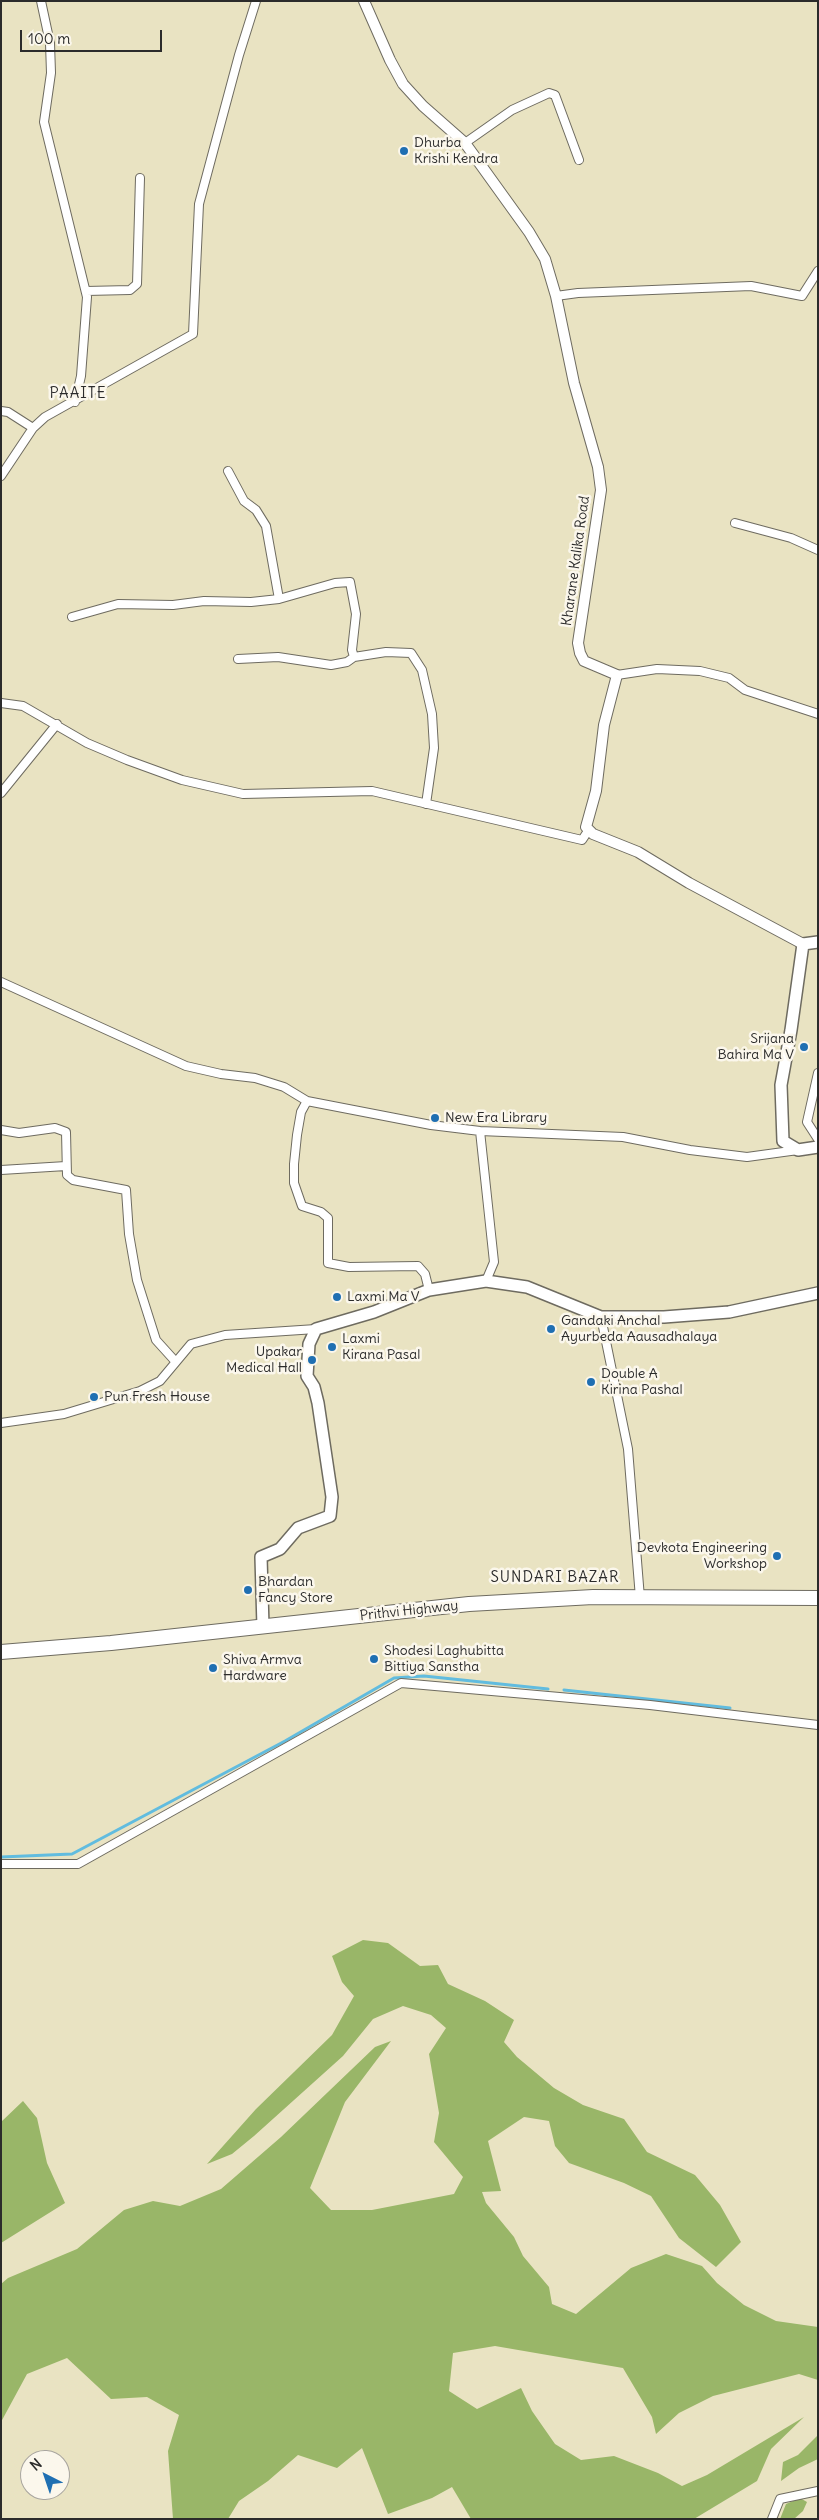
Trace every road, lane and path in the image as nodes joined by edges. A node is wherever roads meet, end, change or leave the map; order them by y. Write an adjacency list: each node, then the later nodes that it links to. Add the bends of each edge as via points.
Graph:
1 (41, 1): 8 (street, via 50,43 51,74 44,122)
2 (256, 1): 10 (street, via 198,204 193,334)
3 (364, 1): 4 (street, Kharane Kalika Road, via 403,84)
4 (465, 143): 5 (street, via 512,110 549,93 555,95); 9 (street, Kharane Kalika Road, via 538,245)
5 (579, 160)
6 (140, 178): 8 (street, via 137,284 130,290)
7 (818, 271): 9 (street, via 802,296 751,286)
8 (86, 291): 10 (street, via 81,376)
9 (556, 296): 21 (street, Kharane Kalika Road, via 574,383 600,479 600,502 578,643 584,661)
10 (75, 402): 12 (street, via 52,413)
11 (1, 411): 12 (street)
12 (33, 428): 14 (street)
13 (228, 471): 17 (street, via 244,502 256,510 266,526)
14 (1, 476)
15 (735, 523): 16 (street, via 791,538)
16 (818, 550)
17 (279, 599): 18 (street, via 173,605 118,604); 19 (street, via 335,583 350,582 356,614)
18 (72, 617)
19 (354, 657): 20 (street, via 332,665 278,657); 26 (street, via 386,652 411,653 422,670 432,714 434,748)
20 (238, 659)
21 (617, 675): 23 (street, via 657,669 700,671 729,678 745,690); 27 (street, via 604,725 599,776 586,821)
22 (1, 703): 24 (street, via 23,706)
23 (818, 714)
24 (57, 724): 25 (street); 26 (street, via 88,744 127,760 182,780 243,794 372,791)
25 (1, 793)
26 (426, 804): 27 (street, via 582,840)
27 (588, 831): 29 (street, via 638,852)
28 (818, 942): 29 (main road)
29 (802, 944): 37 (main road, via 780,1085 783,1141)
30 (1, 982): 32 (street, via 186,1066 255,1078 284,1087)
31 (818, 1073): 35 (street, via 807,1122)
32 (307, 1101): 34 (street); 41 (street, via 298,1127 294,1183 302,1206 321,1212 328,1218 328,1263 349,1267 418,1266 425,1274)
33 (1, 1130): 38 (street, via 19,1133 55,1128 66,1132)
34 (480, 1131): 37 (street, via 622,1138 748,1157); 40 (street, via 494,1262)
35 (818, 1139)
36 (818, 1147): 37 (main road)
37 (798, 1150)
38 (66, 1166): 39 (street); 45 (street, via 67,1175 73,1180 126,1190 137,1280 156,1340)
39 (1, 1170)
40 (486, 1281): 41 (main road); 43 (main road, via 526,1287)
41 (429, 1290): 44 (main road, via 374,1312)
42 (818, 1293): 43 (main road, via 729,1312)
43 (601, 1317): 47 (street, via 628,1448)
44 (316, 1329): 45 (street, via 225,1335 191,1344); 49 (main road, via 309,1344 307,1376 318,1403 332,1497 330,1516 298,1528 280,1549 261,1557)
45 (175, 1361): 46 (street, via 160,1381 140,1391 64,1414)
46 (1, 1423)
47 (640, 1598): 48 (highway, Prithvi Highway); 49 (highway, Prithvi Highway, via 593,1597 470,1604)
48 (818, 1598)
49 (263, 1627): 50 (highway, Prithvi Highway)
50 (1, 1652)
51 (818, 1725): 52 (street, via 650,1705 401,1683 78,1864)
52 (1, 1864)
53 (818, 2491): 54 (street, via 780,2499)
54 (772, 2519)

